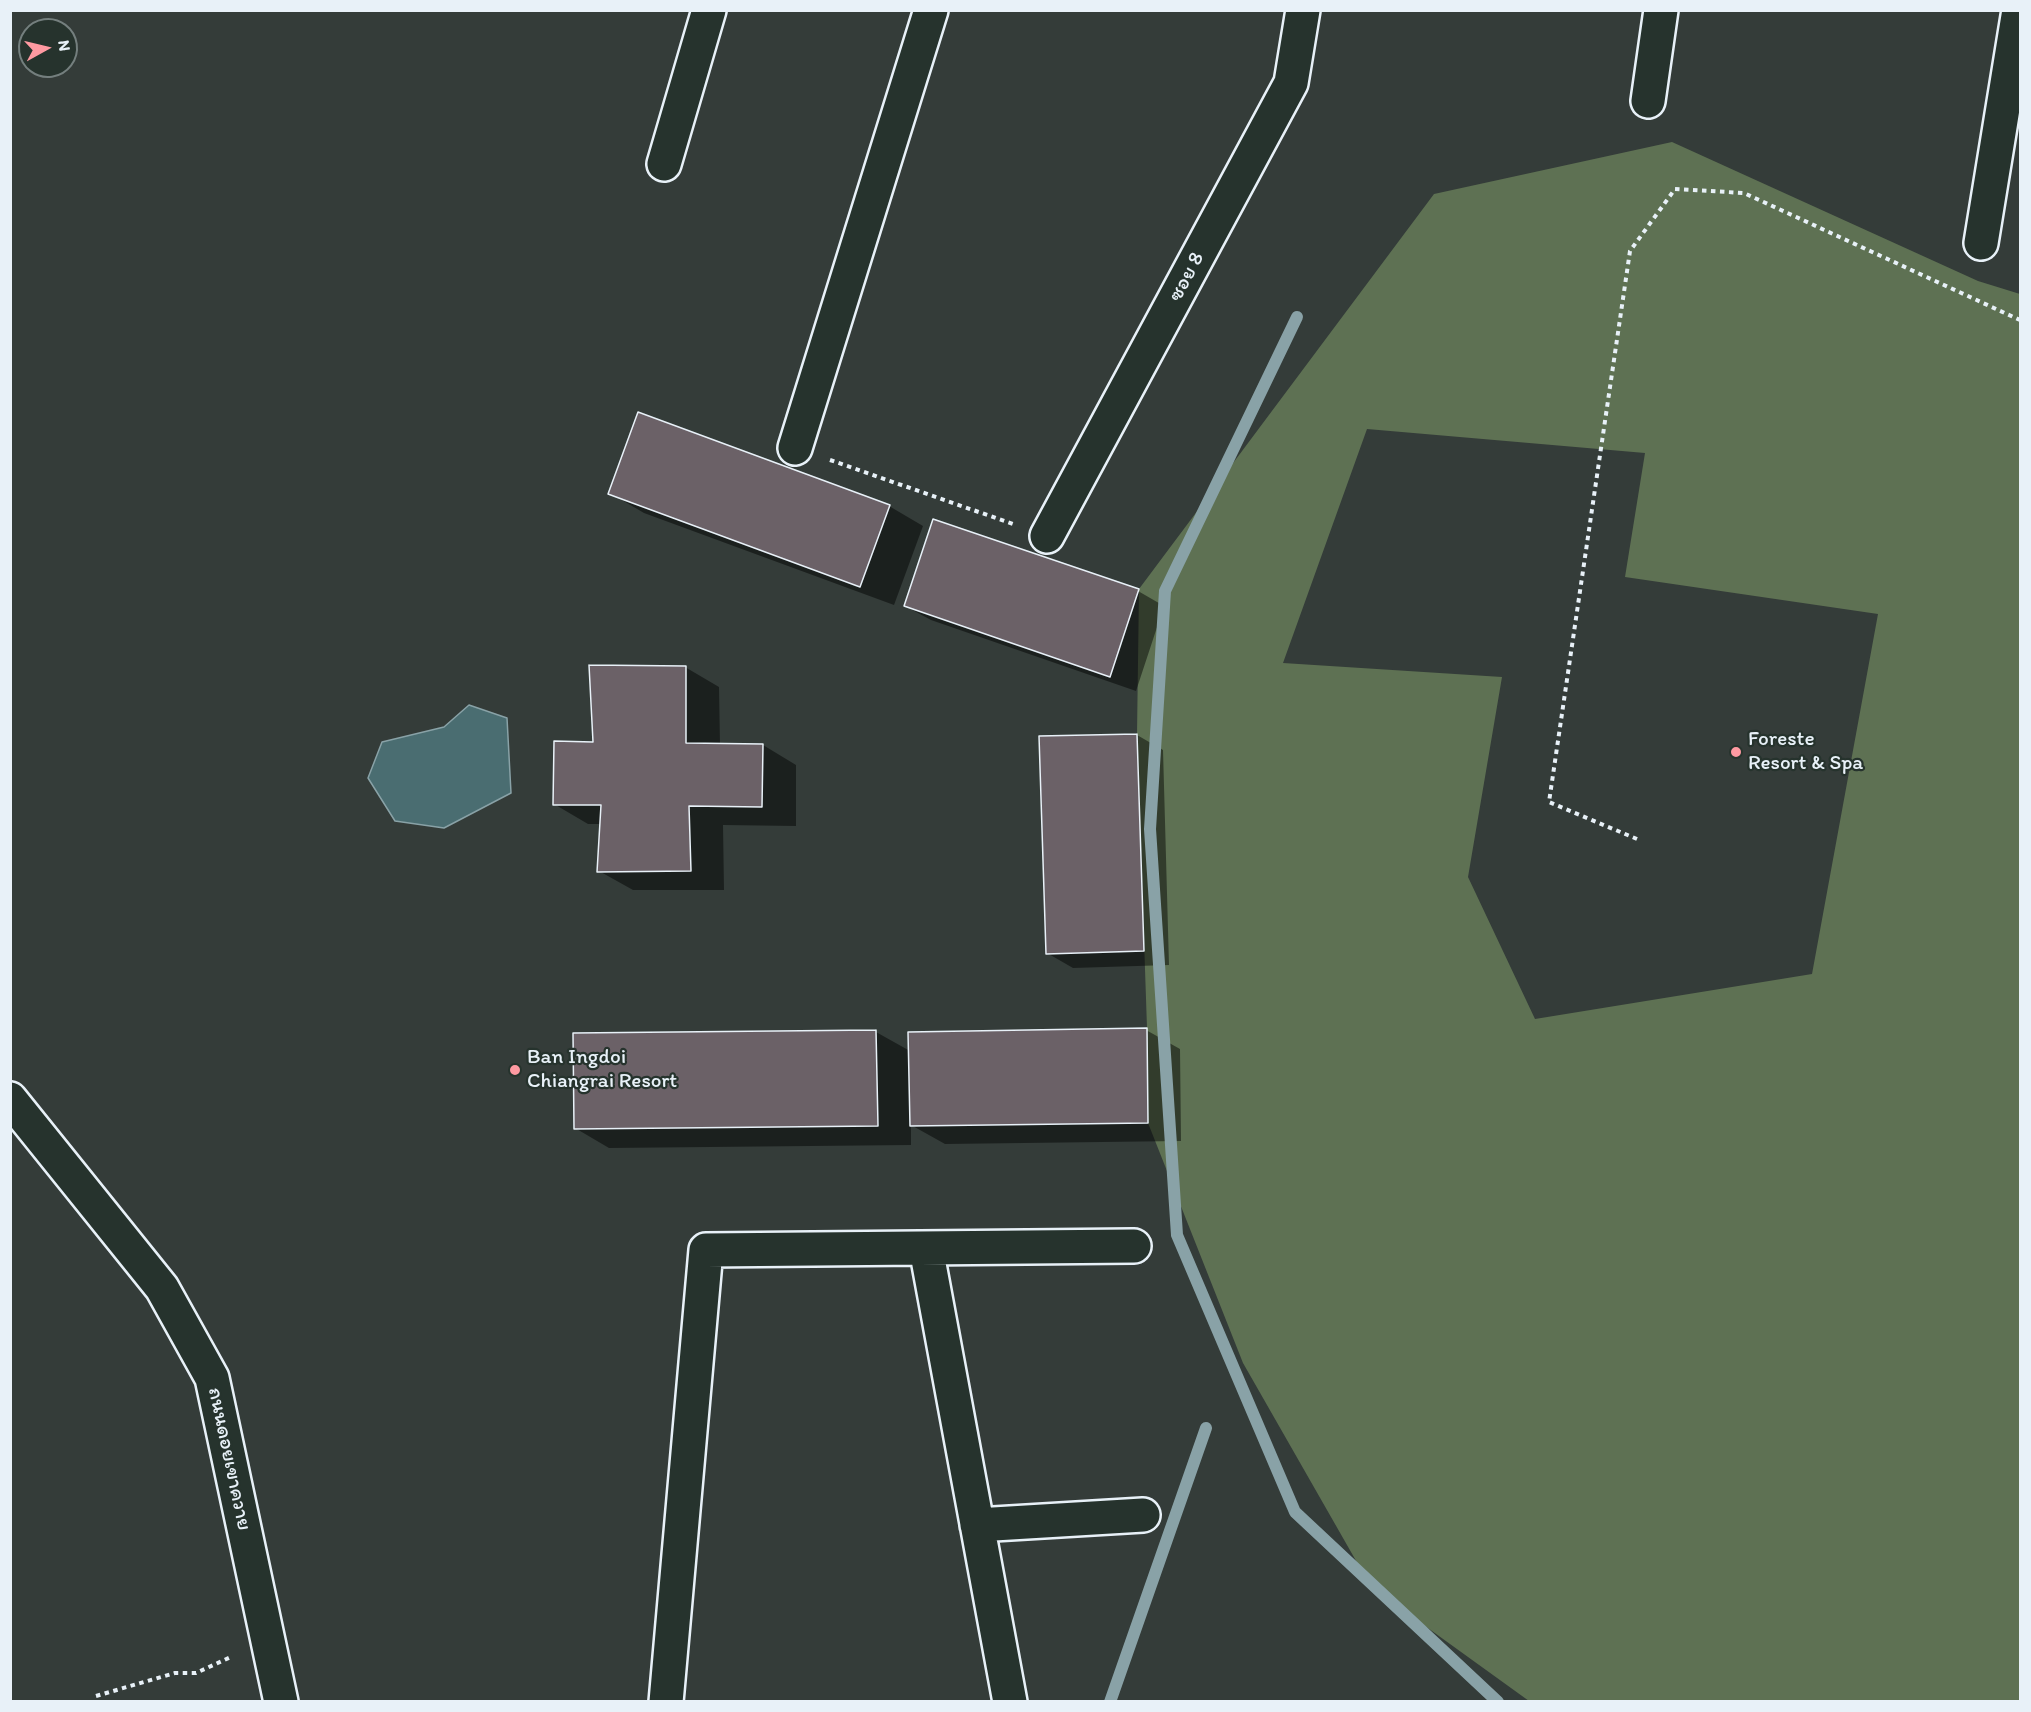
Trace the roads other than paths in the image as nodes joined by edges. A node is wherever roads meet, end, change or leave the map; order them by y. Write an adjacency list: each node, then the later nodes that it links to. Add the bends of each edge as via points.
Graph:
1 (709, 10): 7 (street)
2 (931, 10): 9 (street)
3 (1303, 10): 10 (street, ซอย 8, via 1291,83)
4 (1661, 10): 6 (street)
5 (2019, 10): 8 (street)
6 (1648, 101)
7 (664, 164)
8 (1981, 243)
9 (795, 448)
10 (1047, 536)
11 (10, 1099): 16 (street, ถนนดอยเขาควาย, via 162,1288 212,1378)
12 (1134, 1246): 13 (street)
13 (926, 1248): 15 (street); 17 (street, via 706,1251)
14 (1143, 1515): 15 (street)
15 (977, 1525): 18 (street)
16 (281, 1701)
17 (666, 1701)
18 (1010, 1701)

